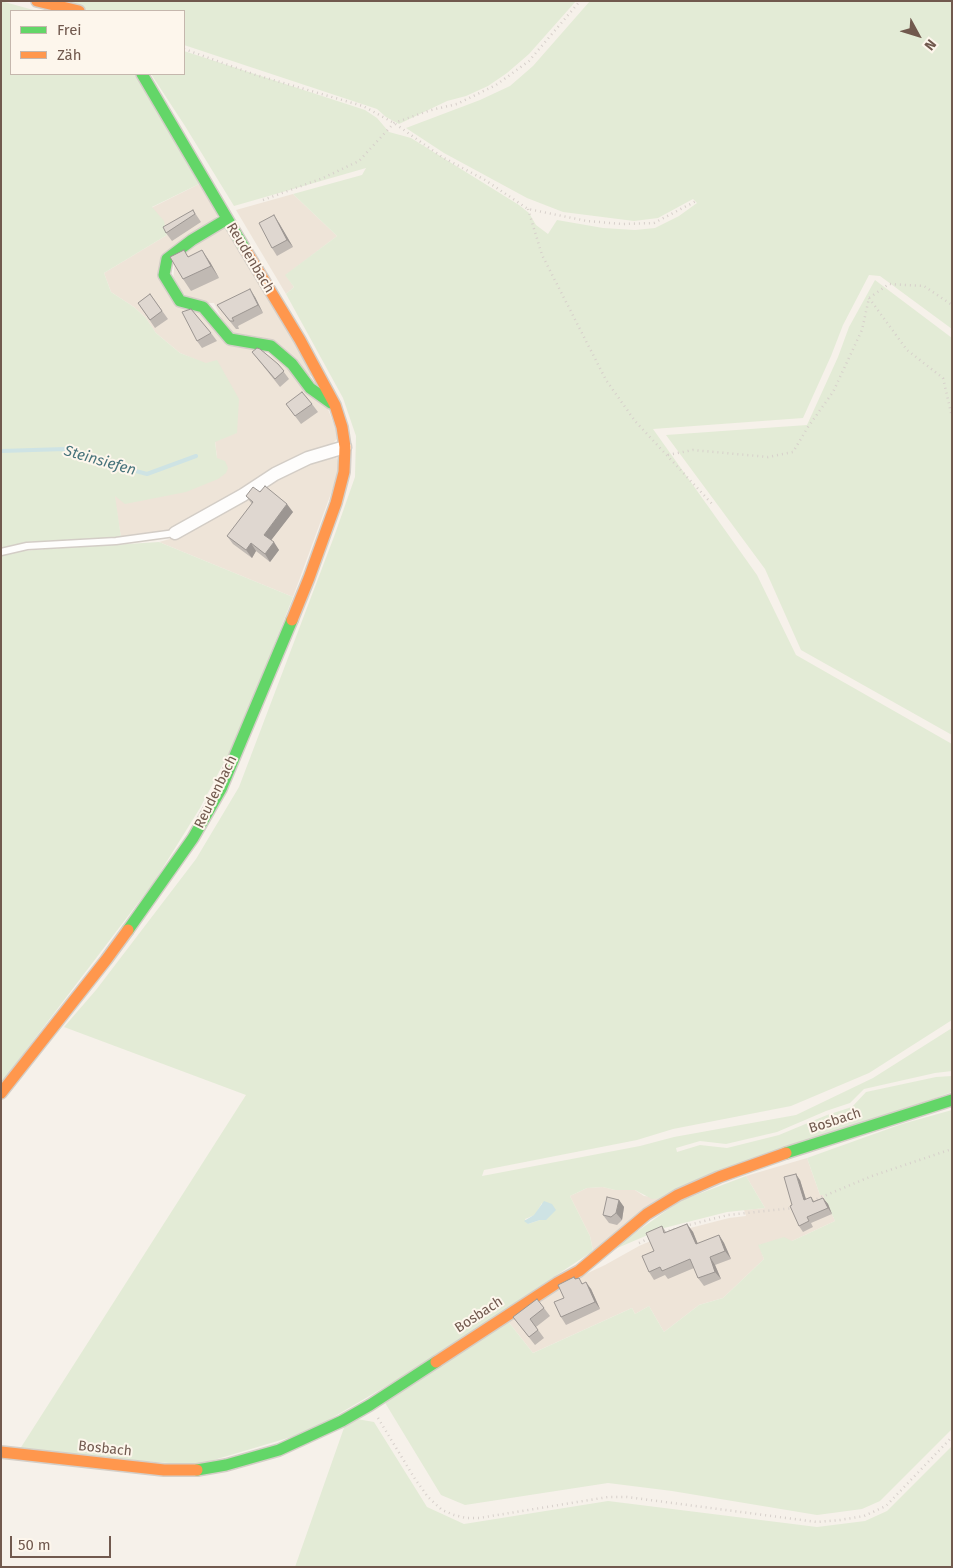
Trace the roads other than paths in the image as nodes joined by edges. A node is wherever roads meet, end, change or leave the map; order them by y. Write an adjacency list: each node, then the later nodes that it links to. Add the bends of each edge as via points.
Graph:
1 (37, 1): 2 (street)
2 (75, 10)
3 (143, 75): 4 (street, Reudenbach)
4 (227, 219): 5 (street, Reudenbach, via 300,340); 5 (street, via 167,259 164,276 180,301 203,307 230,339 271,346 292,364 310,388)
5 (334, 405): 6 (street, Reudenbach)
6 (345, 447): 7 (street, via 308,458 275,474); 9 (street, Reudenbach, via 344,472 336,504 309,578 221,789 193,838 106,960)
7 (175, 533): 8 (lane, via 116,541 27,546)
8 (1, 552)
9 (1, 1092)
10 (952, 1100): 11 (street, Bosbach, via 799,1148 719,1176 678,1195 647,1214 579,1271 370,1405 279,1450 198,1470 164,1470)
11 (1, 1452)

